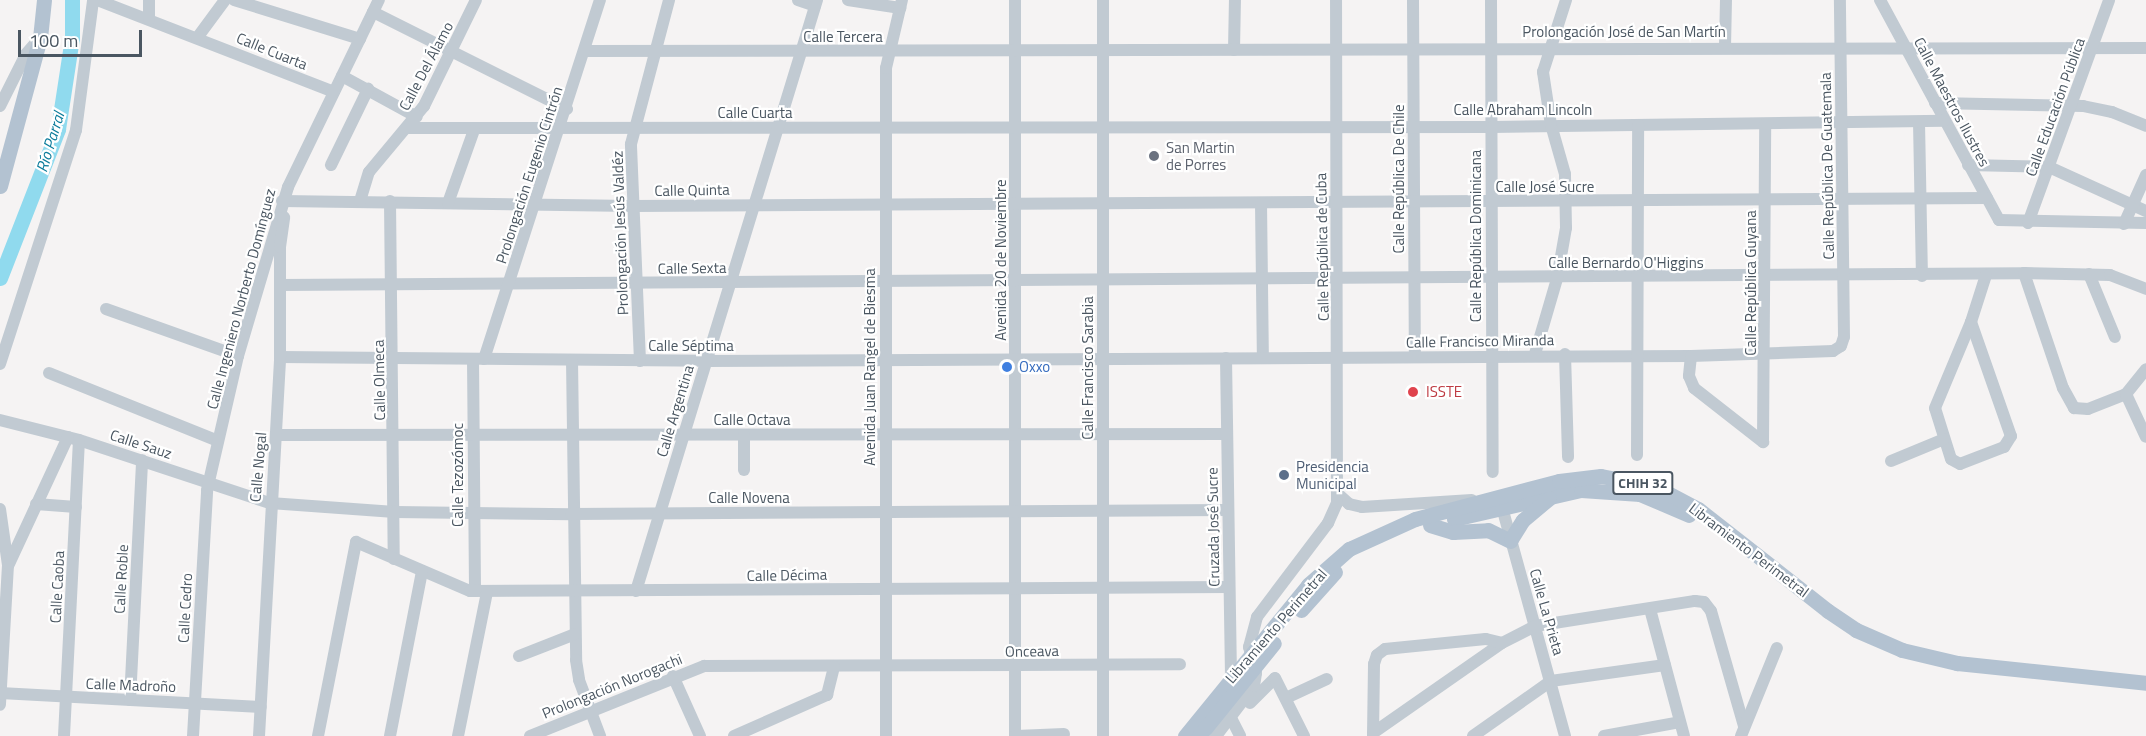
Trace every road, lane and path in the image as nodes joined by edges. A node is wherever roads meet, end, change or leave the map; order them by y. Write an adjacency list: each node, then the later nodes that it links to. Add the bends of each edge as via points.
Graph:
1 (44, 0): 27 (main road)
2 (95, 0): 26 (street, Calle Cuarta); 148 (street, via 76,130)
3 (149, 0): 26 (street)
4 (225, 0): 28 (street)
5 (234, 0): 29 (street)
6 (379, 0): 25 (street, Calle Ingeniero Norberto Domínguez)
7 (476, 0): 39 (street, Calle Del Álamo)
8 (600, 0): 42 (street, Prolongación Eugenio Cintrón)
9 (669, 0): 44 (street, Prolongación Jesús Valdéz)
10 (798, 0): 23 (street)
11 (848, 0): 24 (street)
12 (1015, 0): 43 (street, Avenida 20 de Noviembre)
13 (1103, 0): 40 (street, Calle Francisco Sarabia)
14 (1235, 0): 41 (street)
15 (1336, 0): 38 (street, Calle República de Cuba)
16 (1413, 0): 34 (street, Calle República De Chile)
17 (1491, 0): 35 (street, Calle República Dominicana)
18 (1566, 0): 36 (street)
19 (1726, 0): 33 (street)
20 (1840, 0): 31 (street, Calle República De Guatemala)
21 (1880, 0): 30 (street, Calle Maestros Ilustres)
22 (2109, 0): 32 (street, Calle Educación Pública)
23 (816, 3): 45 (street, Calle Argentina)
24 (901, 4): 46 (street, Avenida Juan Rangel de Biesma)
25 (373, 12): 29 (street, Calle Ingeniero Norberto Domínguez); 39 (street)
26 (149, 19): 28 (street, Calle Cuarta)
27 (40, 38): 52 (street, via 26,54); 77 (main road)
28 (197, 38): 49 (street, Calle Cuarta)
29 (360, 39): 47 (street, Calle Ingeniero Norberto Domínguez)
30 (1905, 45): 31 (street, Prolongación José de San Martín); 32 (street, Prolongación José de San Martín); 50 (street, Calle Maestros Ilustres)
31 (1840, 46): 33 (street, Prolongación José de San Martín); 57 (street, Calle República De Guatemala)
32 (2092, 46): 37 (street, Prolongación José de San Martín); 51 (street, Calle Educación Pública)
33 (1725, 47): 36 (street, Prolongación José de San Martín)
34 (1413, 48): 35 (street, Prolongación José de San Martín); 38 (street, Prolongación José de San Martín); 61 (street, Calle República De Chile)
35 (1491, 48): 36 (street, Prolongación José de San Martín); 66 (street, Calle República Dominicana)
36 (1549, 48): 62 (street, via 1543,72)
37 (2146, 48)
38 (1336, 49): 41 (street, Prolongación José de San Martín); 60 (street, Calle República de Cuba)
39 (453, 50): 53 (street); 54 (street, Calle Del Álamo)
40 (1102, 50): 41 (street, Prolongación José de San Martín); 43 (street, Calle Tercera); 65 (street, Calle Francisco Sarabia)
41 (1234, 50)
42 (585, 51): 44 (street, Calle Tercera); 53 (street, Prolongación Eugenio Cintrón)
43 (1015, 51): 46 (street, Calle Tercera); 63 (street, Avenida 20 de Noviembre)
44 (655, 52): 45 (street, Calle Tercera); 70 (street, Prolongación Jesús Valdéz)
45 (800, 52): 46 (street, Calle Tercera); 68 (street, Calle Argentina)
46 (887, 52): 69 (street, Avenida Juan Rangel de Biesma)
47 (342, 76): 48 (street); 49 (street, Calle Ingeniero Norberto Domínguez)
48 (368, 89): 54 (street); 73 (street)
49 (334, 92): 80 (street, Calle Ingeniero Norberto Domínguez)
50 (1935, 104): 51 (street); 55 (street, Calle Maestros Ilustres)
51 (2070, 105): 64 (street, via 2097,108); 75 (street, Calle Educación Pública)
52 (0, 106)
53 (567, 109): 72 (street, Prolongación Eugenio Cintrón)
54 (417, 117): 67 (street, Calle Del Álamo)
55 (1944, 121): 56 (street, Calle Abraham Lincoln); 74 (street, Calle Maestros Ilustres)
56 (1919, 122): 57 (street, Calle Abraham Lincoln); 79 (street)
57 (1842, 123): 59 (street, Calle Abraham Lincoln); 85 (street, Calle República De Guatemala)
58 (1638, 124): 59 (street, Calle Abraham Lincoln); 62 (street, Calle Abraham Lincoln); 83 (street)
59 (1765, 124): 84 (street, Calle República Guyana)
60 (1336, 125): 61 (street, Calle Abraham Lincoln); 65 (street, Calle Abraham Lincoln); 89 (street, Calle República de Cuba)
61 (1415, 125): 66 (street, Calle Abraham Lincoln); 93 (street, Calle República De Chile)
62 (1551, 125): 66 (street, Calle Abraham Lincoln); 88 (street, via 1565,174)
63 (1015, 126): 65 (street, Calle Cuarta); 69 (street, Calle Cuarta); 90 (street, Avenida 20 de Noviembre)
64 (2146, 126)
65 (1102, 127): 91 (street, Calle Francisco Sarabia)
66 (1491, 127): 87 (street, Calle República Dominicana)
67 (409, 128): 71 (street, Calle Cuarta); 81 (street, Calle Del Álamo, via 369,172)
68 (776, 128): 69 (street, Calle Cuarta); 70 (street, Calle Cuarta); 95 (street, Calle Argentina)
69 (885, 128): 96 (street, Avenida Juan Rangel de Biesma)
70 (633, 129): 72 (street, Calle Cuarta); 98 (street, Prolongación Jesús Valdéz)
71 (474, 130): 72 (street, Calle Cuarta); 86 (street)
72 (560, 130): 94 (street, Prolongación Eugenio Cintrón)
73 (331, 165)
74 (1968, 165): 75 (street); 78 (street, Calle Maestros Ilustres)
75 (2049, 167): 97 (street); 100 (street, Calle Educación Pública)
76 (2146, 175): 97 (street)
77 (0, 186)
78 (1987, 198): 79 (street, Calle José Sucre); 100 (street, Calle Maestros Ilustres, via 1997,218 2005,223)
79 (1921, 199): 85 (street, Calle José Sucre); 106 (street)
80 (285, 201): 81 (street, Calle Quinta); 121 (street, Calle Nogal); 132 (street, Calle Ingeniero Norberto Domínguez)
81 (360, 201): 82 (street, Calle Quinta)
82 (390, 201): 86 (street, Calle Quinta); 122 (street, Calle Olmeca)
83 (1636, 201): 84 (street, Calle José Sucre); 88 (street, Calle José Sucre); 109 (street)
84 (1765, 201): 85 (street, Calle José Sucre); 110 (street, Calle República Guyana)
85 (1843, 201): 107 (street, Calle República De Guatemala)
86 (448, 202): 94 (street, Calle Quinta)
87 (1491, 202): 88 (street, Calle José Sucre); 93 (street, Calle José Sucre); 108 (street, Calle República Dominicana)
88 (1568, 202): 114 (street)
89 (1336, 203): 92 (street, Calle José Sucre); 93 (street, Calle José Sucre); 112 (street, Calle República de Cuba)
90 (1016, 204): 91 (street, Calle Quinta); 96 (street, Calle Quinta); 116 (street, Avenida 20 de Noviembre)
91 (1103, 204): 92 (street, Calle José Sucre); 117 (street, Calle Francisco Sarabia)
92 (1261, 204): 111 (street)
93 (1415, 204): 113 (street, Calle República De Chile)
94 (534, 205): 98 (street, Calle Quinta); 119 (street, Prolongación Eugenio Cintrón)
95 (755, 205): 96 (street, Calle Quinta); 98 (street, Calle Quinta); 118 (street, Calle Argentina)
96 (885, 205): 115 (street, Avenida Juan Rangel de Biesma)
97 (2133, 205): 99 (street); 101 (street)
98 (633, 206): 120 (street, Prolongación Jesús Valdéz)
99 (2146, 211)
100 (2028, 223): 101 (street)
101 (2124, 224): 102 (street)
102 (2146, 224)
103 (2024, 273): 104 (street, Calle Bernardo O'Higgins); 105 (street, Calle Bernardo O'Higgins); 151 (street, via 2071,405 2088,409)
104 (1986, 274): 106 (street, Calle Bernardo O'Higgins); 125 (street)
105 (2089, 274): 123 (street, Calle Bernardo O'Higgins, via 2121,278); 127 (street)
106 (1922, 276): 107 (street, Calle Bernardo O'Higgins)
107 (1843, 277): 110 (street, Calle Bernardo O'Higgins); 126 (street, Calle República De Guatemala)
108 (1491, 278): 113 (street, Calle Bernardo O'Higgins); 114 (street, Calle Bernardo O'Higgins); 133 (street, Calle República Dominicana)
109 (1637, 278): 110 (street, Calle Bernardo O'Higgins); 114 (street, Calle Bernardo O'Higgins); 131 (street)
110 (1766, 278): 130 (street, Calle República Guyana)
111 (1261, 279): 112 (street, Calle Bernardo O'Higgins); 117 (street, Calle Bernardo O'Higgins); 141 (street)
112 (1338, 279): 113 (street, Calle Bernardo O'Higgins); 142 (street, Calle República de Cuba)
113 (1414, 279): 137 (street, Calle República De Chile)
114 (1557, 279): 128 (street)
115 (886, 281): 116 (street, Calle Sexta); 118 (street, Calle Sexta); 138 (street, Avenida Juan Rangel de Biesma)
116 (1016, 281): 117 (street, Calle Sexta); 139 (street, Avenida 20 de Noviembre)
117 (1103, 281): 136 (street, Calle Francisco Sarabia)
118 (730, 283): 120 (street, Calle Sexta); 147 (street, Calle Argentina)
119 (510, 284): 120 (street, Calle Sexta); 122 (street, Calle Sexta); 144 (street, Prolongación Eugenio Cintrón)
120 (638, 284): 146 (street, Prolongación Jesús Valdéz)
121 (280, 285): 122 (street, Calle Sexta); 135 (street, Calle Nogal)
122 (391, 285): 143 (street, Calle Olmeca)
123 (2146, 289)
124 (106, 309): 132 (street)
125 (1971, 322): 165 (street, via 1935,408); 165 (street, via 2011,428 2009,441 1971,463 1960,464 1951,459)
126 (1844, 331): 130 (street, Calle Francisco Miranda, via 1841,346 1833,351)
127 (2115, 337)
128 (1535, 354): 129 (street, Calle Francisco Miranda); 133 (street, Calle Francisco Miranda)
129 (1565, 354): 131 (street, Calle Francisco Miranda); 168 (street)
130 (1766, 354): 134 (street, Calle Francisco Miranda); 134 (street, Calle República Guyana, via 1763,442 1694,387 1689,376)
131 (1639, 355): 134 (street, Calle Francisco Miranda); 167 (street)
132 (238, 356): 166 (street, Calle Ingeniero Norberto Domínguez)
133 (1492, 356): 137 (street, Calle Francisco Miranda); 172 (street, Calle República Dominicana)
134 (1691, 356)
135 (280, 357): 143 (street, Calle Séptima); 155 (street, Calle Nogal)
136 (1102, 357): 139 (street, Calle Séptima); 140 (street, Calle Francisco Miranda); 159 (street, Calle Francisco Sarabia)
137 (1415, 357): 142 (street, Calle Francisco Miranda)
138 (885, 358): 139 (street, Calle Séptima); 147 (street, Calle Séptima); 153 (street, Avenida Juan Rangel de Biesma)
139 (1015, 358): 158 (street, Avenida 20 de Noviembre)
140 (1226, 358): 141 (street, Calle Francisco Miranda); 154 (street, Cruzada José Sucre)
141 (1263, 358): 142 (street, Calle Francisco Miranda)
142 (1339, 358): 174 (street, Calle República de Cuba)
143 (394, 359): 144 (street, Calle Séptima); 162 (street, Calle Olmeca)
144 (478, 359): 145 (street, Calle Séptima); 160 (street, Calle Tezozómoc)
145 (572, 360): 146 (street, Calle Séptima); 161 (street)
146 (640, 361): 147 (street, Calle Séptima)
147 (706, 361): 156 (street, Calle Argentina)
148 (0, 364)
149 (2146, 369): 151 (street)
150 (49, 373): 166 (street)
151 (2126, 394): 163 (street)
152 (0, 420): 164 (street, Calle Sauz)
153 (884, 434): 157 (street, Calle Octava); 158 (street, Calle Octava); 188 (street, Avenida Juan Rangel de Biesma)
154 (1227, 434): 159 (street, Calle Octava); 182 (street, Cruzada José Sucre)
155 (276, 435): 162 (street, Calle Octava); 178 (street, Calle Nogal)
156 (682, 435): 157 (street, Calle Octava); 161 (street, Calle Octava); 187 (street, Calle Argentina)
157 (744, 435): 171 (street)
158 (1016, 435): 159 (street, Calle Octava); 184 (street, Avenida 20 de Noviembre)
159 (1102, 435): 185 (street, Calle Francisco Sarabia)
160 (472, 436): 161 (street, Calle Octava); 162 (street, Calle Octava); 186 (street, Calle Tezozómoc)
161 (571, 436): 189 (street)
162 (395, 437): 183 (street, Calle Olmeca)
163 (2146, 437)
164 (74, 438): 169 (street, Calle Sauz); 179 (street); 180 (street, Calle Caoba)
165 (1944, 439): 170 (street)
166 (218, 441): 173 (street, Calle Ingeniero Norberto Domínguez)
167 (1637, 455)
168 (1568, 457)
169 (142, 460): 173 (street, Calle Sauz); 225 (street, Calle Roble)
170 (1891, 461)
171 (744, 470)
172 (1493, 472)
173 (208, 482): 178 (street, Calle Sauz); 226 (street, Calle Cedro)
174 (1338, 494): 176 (street, via 1348,504 1362,507); 208 (street, Calle República de Cuba, via 1328,523 1257,617 1250,638)
175 (1553, 494): 177 (main road, Libramiento Perimetral / CHIH 32); 191 (main road, via 1524,520); 220 (main road, Libramiento Perimetral / CHIH 32, via 1612,489 1672,506 1693,517 1826,621 1893,657 1983,676)
176 (1479, 502): 177 (main road, Libramiento Perimetral / CHIH 32); 208 (main road, Libramiento Perimetral / CHIH 32, via 1393,527 1349,549 1308,585)
177 (1500, 502): 190 (main road, Libramiento Perimetral / CHIH 32); 191 (street, Calle La Prieta); 219 (main road, Libramiento Perimetral / CHIH 32, via 1583,478 1637,481 1698,509 1828,612 1885,643 1957,663)
178 (270, 503): 183 (street, Calle Novena); 228 (street, Calle Nogal)
179 (36, 504): 180 (street); 193 (street)
180 (76, 507): 223 (street, Calle Caoba)
181 (0, 509): 193 (street)
182 (1228, 510): 185 (street, Calle Novena); 195 (street, Cruzada José Sucre)
183 (395, 512): 186 (street, Calle Novena); 192 (street, Calle Olmeca)
184 (1016, 512): 185 (street, Calle Novena); 188 (street, Calle Novena); 196 (street, Avenida 20 de Noviembre)
185 (1102, 512): 197 (street, Calle Francisco Sarabia)
186 (473, 513): 189 (street, Calle Novena); 201 (street, Calle Tezozómoc)
187 (659, 513): 188 (street, Calle Novena); 189 (street, Calle Novena); 200 (street, Calle Argentina)
188 (885, 513): 198 (street, Avenida Juan Rangel de Biesma)
189 (571, 514): 199 (street)
190 (1430, 525): 191 (main road, via 1453,532 1488,530); 208 (main road, Libramiento Perimetral / CHIH 32, via 1388,539 1342,566)
191 (1511, 540): 203 (street, Calle La Prieta)
192 (394, 559): 194 (street, Calle Décima); 239 (street, Calle Décima, via 356,542)
193 (8, 565): 221 (street)
194 (422, 571): 201 (street, Calle Décima, via 462,590); 240 (street)
195 (1229, 587): 197 (street, Calle Décima); 216 (street, Cruzada José Sucre)
196 (1015, 588): 197 (street, Calle Décima); 198 (street, Calle Décima); 212 (street, Avenida 20 de Noviembre)
197 (1102, 588): 209 (street, Calle Francisco Sarabia)
198 (885, 589): 200 (street, Calle Décima); 214 (street, Avenida Juan Rangel de Biesma)
199 (573, 591): 200 (street, Calle Décima); 201 (street, Calle Décima); 204 (street)
200 (636, 591)
201 (481, 592): 241 (street, Calle Tezozómoc)
202 (1650, 609): 203 (street); 211 (street); 232 (street, via 1704,602 1713,618)
203 (1535, 626): 205 (street); 218 (street, Calle La Prieta)
204 (574, 633): 207 (street); 229 (street, via 577,668)
205 (1502, 643): 234 (street); 234 (street, via 1461,641 1379,652 1374,664)
206 (1778, 648): 232 (street)
207 (519, 656)
208 (1253, 661): 216 (main road, Libramiento Perimetral / CHIH 32); 222 (main road, Libramiento Perimetral / CHIH 32); 230 (street, Calle República de Cuba, via 1254,686)
209 (1102, 664): 210 (street, Onceava); 212 (street, Onceava); 248 (street, Calle Francisco Sarabia)
210 (1180, 664)
211 (1665, 665): 218 (street); 231 (street)
212 (1016, 666): 214 (street, Onceava); 247 (street, Avenida 20 de Noviembre)
213 (834, 667): 214 (street, Prolongación Norogachi); 215 (street, Prolongación Norogachi, via 712,665); 245 (street, via 827,695)
214 (886, 667): 246 (street, Avenida Juan Rangel de Biesma)
215 (673, 676): 229 (street, Prolongación Norogachi); 244 (street)
216 (1230, 679): 222 (street, Cruzada José Sucre); 249 (main road, Libramiento Perimetral / CHIH 32)
217 (1327, 679): 224 (street)
218 (1551, 681): 254 (street); 255 (street, Calle La Prieta)
219 (2146, 683)
220 (2146, 692)
221 (0, 693): 223 (street, Calle Madroño); 227 (street)
222 (1232, 695): 250 (main road, Libramiento Perimetral / CHIH 32)
223 (66, 698): 225 (street, Calle Madroño); 236 (street, Calle Caoba)
224 (1286, 698): 230 (street, via 1274,678); 235 (street)
225 (130, 700): 226 (street, Calle Madroño)
226 (195, 703): 228 (street, Calle Madroño); 237 (street, Calle Cedro)
227 (0, 705)
228 (261, 707): 238 (street, Calle Nogal)
229 (590, 711): 242 (street, Prolongación Norogachi); 243 (street)
230 (1232, 720): 251 (street); 252 (street); 253 (street)
231 (1680, 722): 256 (street); 257 (street)
232 (1743, 731)
233 (1064, 734): 247 (street)
234 (1373, 734)
235 (1300, 735)
236 (64, 736)
237 (193, 736)
238 (260, 736)
239 (318, 736)
240 (390, 736)
241 (458, 736)
242 (530, 736)
243 (600, 736)
244 (700, 736)
245 (734, 736)
246 (886, 736)
247 (1015, 736)
248 (1103, 736)
249 (1185, 736)
250 (1199, 736)
251 (1216, 736)
252 (1223, 736)
253 (1240, 736)
254 (1473, 736)
255 (1565, 736)
256 (1604, 736)
257 (1684, 736)

